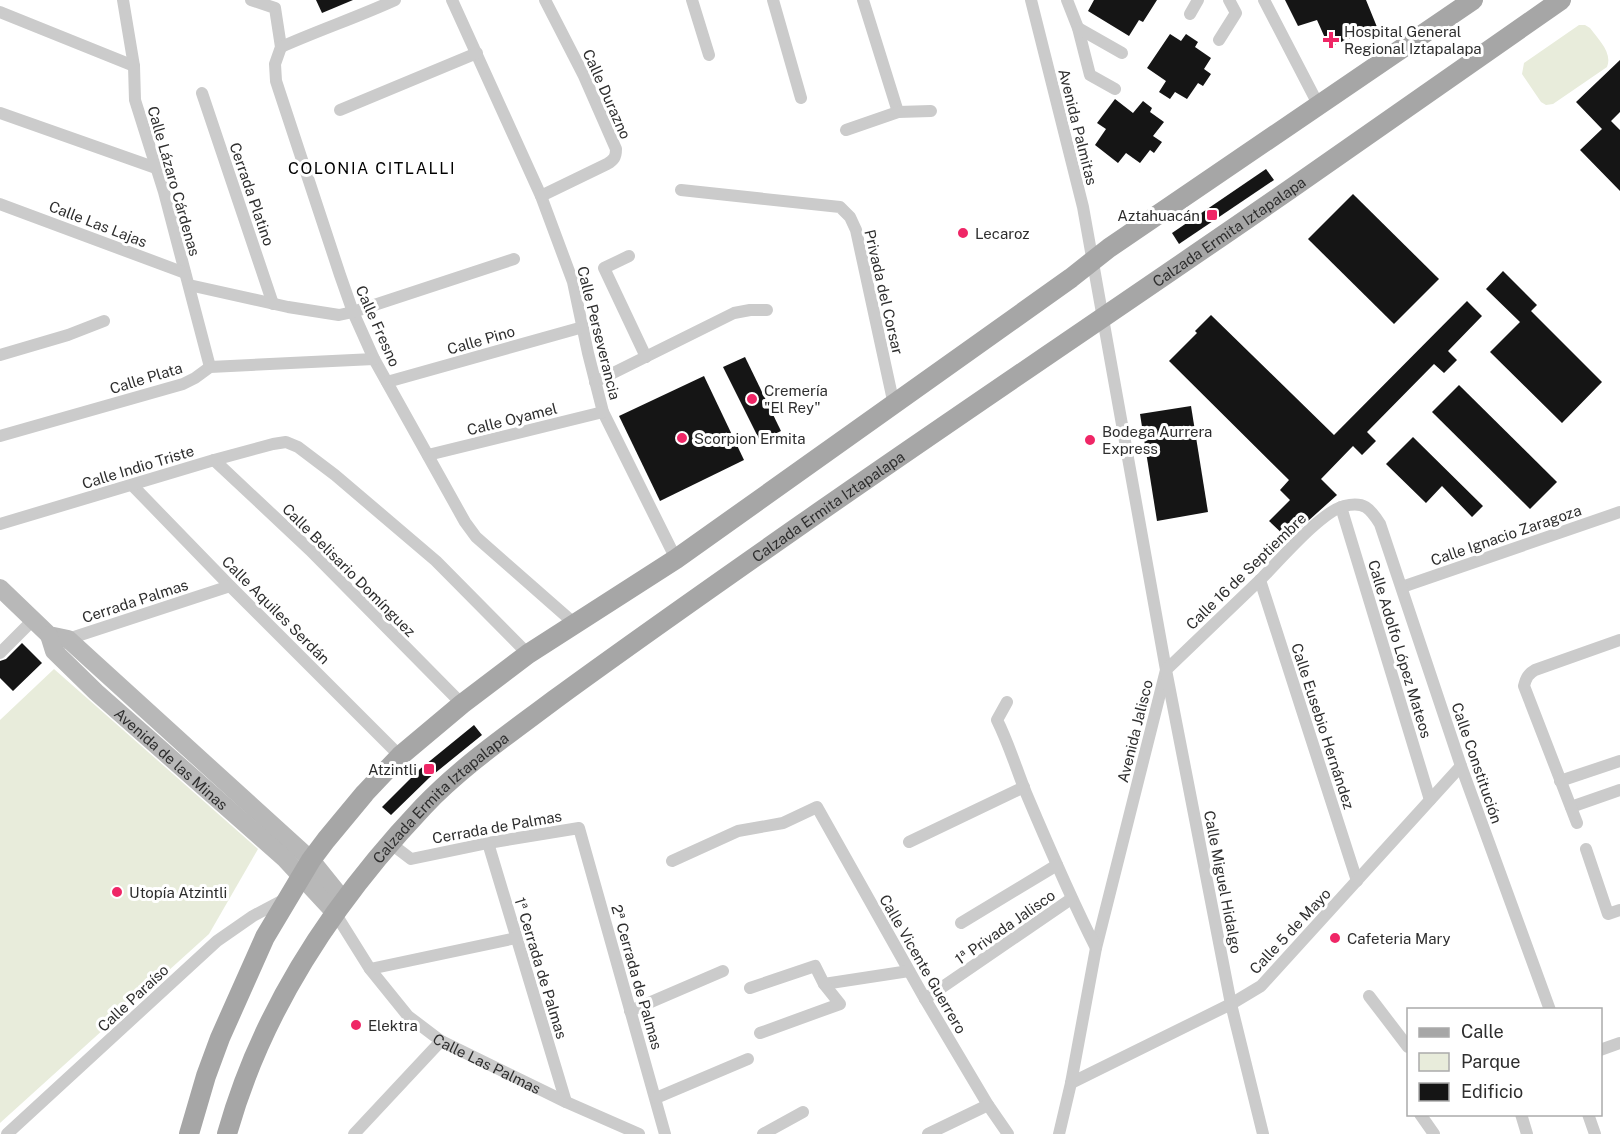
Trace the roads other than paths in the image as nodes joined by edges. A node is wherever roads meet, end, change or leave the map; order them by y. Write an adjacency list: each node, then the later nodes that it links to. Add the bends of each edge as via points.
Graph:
1 (123, 0): 25 (street, Calle Lázaro Cárdenas)
2 (251, 0): 16 (street, Calle Fresno)
3 (395, 0): 21 (street)
4 (452, 0): 22 (street)
5 (545, 0): 37 (street, Calle Durazno, via 584,76 616,155 613,161)
6 (692, 0): 24 (street)
7 (773, 0): 28 (street)
8 (863, 0): 32 (street)
9 (1031, 0): 41 (street, Avenida Palmitas, via 1083,207)
10 (1067, 0): 19 (street)
11 (1198, 0): 18 (street)
12 (1229, 0): 20 (street, via 1236,13)
13 (1264, 0): 29 (street)
14 (1473, 0): 29 (main road)
15 (1561, 0): 46 (main road, Calzada Ermita Iztapalapa)
16 (279, 4): 21 (street, Calle Fresno)
17 (0, 12): 25 (street)
18 (1190, 14)
19 (1078, 28): 23 (street); 26 (street, via 1090,75)
20 (1219, 40)
21 (281, 47): 45 (street, Calle Fresno, via 275,64 276,81)
22 (477, 53): 30 (street); 37 (street, Calle Perseverancia)
23 (1122, 53)
24 (709, 55)
25 (134, 66): 35 (street, Calle Lázaro Cárdenas, via 135,100)
26 (1115, 89)
27 (202, 93): 43 (street, Cerrada Platino)
28 (801, 98)
29 (1318, 106): 41 (main road)
30 (340, 110)
31 (931, 111): 32 (street)
32 (898, 112): 34 (street)
33 (0, 113): 35 (street)
34 (846, 130)
35 (156, 168): 42 (street, Calle Lázaro Cárdenas)
36 (681, 190): 55 (street, Privada del Corsar, via 840,207 850,217)
37 (541, 196): 48 (street, Calle Perseverancia, via 573,282)
38 (0, 204): 42 (street, Calle Las Lajas)
39 (629, 256): 50 (street, via 604,268)
40 (514, 259): 45 (street, Calle Las Lajas)
41 (1092, 262): 46 (street, Avenida Jalisco); 55 (main road)
42 (187, 279): 43 (street, Calle Las Lajas); 52 (street, Calle Lázaro Cárdenas)
43 (273, 304): 45 (street, Calle Las Lajas, via 339,315)
44 (767, 310): 50 (street, via 734,313)
45 (353, 312): 51 (street, Calle Fresno)
46 (1102, 317): 76 (street, Avenida Jalisco); 90 (main road, Calzada Ermita Iztapalapa, via 601,665 478,757)
47 (104, 321): 49 (street)
48 (583, 327): 53 (street, Calle Pino); 54 (street, Calle Perseverancia)
49 (0, 355)
50 (646, 357): 54 (street)
51 (374, 359): 52 (street, Calle Plata); 53 (street, Calle Fresno)
52 (210, 367): 57 (street, Calle Plata, via 183,384)
53 (387, 382): 58 (street, Calle Fresno)
54 (595, 382): 56 (street, Calle Perseverancia)
55 (894, 405): 64 (main road)
56 (603, 412): 58 (street, Calle Oyamel); 64 (street, Calle Perseverancia)
57 (0, 436)
58 (428, 455): 70 (street, Calle Fresno, via 476,537)
59 (214, 459): 60 (street, Calle Indio Triste); 75 (street, Calle Indio Triste, via 286,442 298,447 436,561); 78 (street, Calle Belisario Domínguez)
60 (132, 485): 63 (street, Calle Indio Triste); 66 (street, Calle Aquiles Serdán)
61 (1341, 507): 65 (street, Calle 16 de Septiembre, via 1319,521); 67 (street, Calle Constitución, via 1357,504 1371,509); 85 (street, Calle Adolfo López Mateos)
62 (1620, 512): 67 (street, Calle Ignacio Zaragoza)
63 (0, 524)
64 (676, 559): 70 (main road)
65 (1260, 580): 76 (street, Calle 16 de Septiembre); 96 (street, Calle Eusebio Hernández)
66 (230, 586): 71 (street, Cerrada Palmas); 79 (street, Calle Aquiles Serdán)
67 (1402, 587): 81 (street, Calle Constitución)
68 (0, 588): 69 (street, Avenida de las Minas)
69 (33, 620): 73 (street, Avenida de las Minas); 74 (street)
70 (575, 624): 75 (main road)
71 (68, 639): 73 (street); 95 (street, Avenida de las Minas)
72 (1620, 640): 82 (street, via 1529,674 1524,686)
73 (52, 643): 95 (street, Avenida de las Minas, via 96,692 284,858)
74 (0, 652)
75 (528, 654): 78 (main road)
76 (1166, 670): 103 (street, Avenida Jalisco); 111 (street, Calle Miguel Hidalgo)
77 (1007, 702): 83 (street, via 997,720)
78 (462, 704): 79 (main road)
79 (400, 756): 95 (main road, via 365,793)
80 (1620, 761): 82 (street)
81 (1461, 766): 85 (street, Calle 5 de Mayo); 112 (street, Calle Constitución)
82 (1560, 781): 86 (street)
83 (1024, 787): 89 (street); 94 (street)
84 (1620, 790): 86 (street)
85 (1430, 800): 96 (street, Calle 5 de Mayo)
86 (1571, 807): 87 (street)
87 (1577, 823)
88 (579, 828): 91 (street, Cerrada de Palmas); 113 (street, 2ª Cerrada de Palmas)
89 (909, 842)
90 (390, 843): 91 (street, Cerrada de Palmas, via 411,859); 100 (main road, Calzada Ermita Iztapalapa)
91 (488, 843): 102 (street, 1ª Cerrada de Palmas)
92 (1586, 849): 99 (street)
93 (672, 861): 106 (street, Calle Vicente Guerrero, via 738,831 783,823 817,807)
94 (1057, 865): 98 (street); 101 (street)
95 (306, 868): 97 (main road); 100 (street, Calle Las Palmas)
96 (1357, 881): 111 (street, Calle 5 de Mayo, via 1262,986)
97 (288, 897): 128 (street, Calle Paraíso, via 217,941); 129 (main road, via 220,1038)
98 (1071, 899): 103 (street); 110 (street, 1ª Privada Jalisco)
99 (1614, 912)
100 (340, 913): 104 (street, Calle Las Palmas); 130 (main road, Calzada Ermita Iztapalapa, via 310,948 288,985 243,1082)
101 (961, 923)
102 (516, 938): 104 (street); 122 (street, 1ª Cerrada de Palmas)
103 (1096, 948): 120 (street, Avenida Jalisco)
104 (370, 969): 115 (street, Calle Las Palmas, via 408,1016)
105 (723, 971): 113 (street)
106 (909, 971): 107 (street); 110 (street, Calle Vicente Guerrero)
107 (824, 984): 108 (street, via 815,966); 114 (street, via 840,1004)
108 (750, 988)
109 (1369, 996): 117 (street)
110 (925, 999): 123 (street, Calle Vicente Guerrero)
111 (1232, 1004): 120 (street, Calle 5 de Mayo); 138 (street, Calle Miguel Hidalgo)
112 (1549, 1008)
113 (630, 1011): 121 (street, 2ª Cerrada de Palmas)
114 (760, 1033)
115 (441, 1041): 122 (street, Calle Las Palmas); 131 (street)
116 (1620, 1043): 118 (street)
117 (1407, 1046)
118 (1602, 1049)
119 (748, 1059): 121 (street)
120 (1071, 1083): 137 (street, Avenida Jalisco)
121 (656, 1098): 133 (street, 2ª Cerrada de Palmas)
122 (566, 1102): 132 (street, Calle Las Palmas)
123 (988, 1105): 135 (street); 136 (street, Calle Vicente Guerrero)
124 (803, 1112): 134 (street)
125 (1421, 1116): 139 (street)
126 (1522, 1116): 140 (street)
127 (1589, 1116): 141 (street)
128 (7, 1134)
129 (189, 1134)
130 (227, 1134)
131 (354, 1134)
132 (639, 1134)
133 (665, 1134)
134 (763, 1134)
135 (928, 1134)
136 (1008, 1134)
137 (1059, 1134)
138 (1263, 1134)
139 (1434, 1134)
140 (1527, 1134)
141 (1595, 1134)

